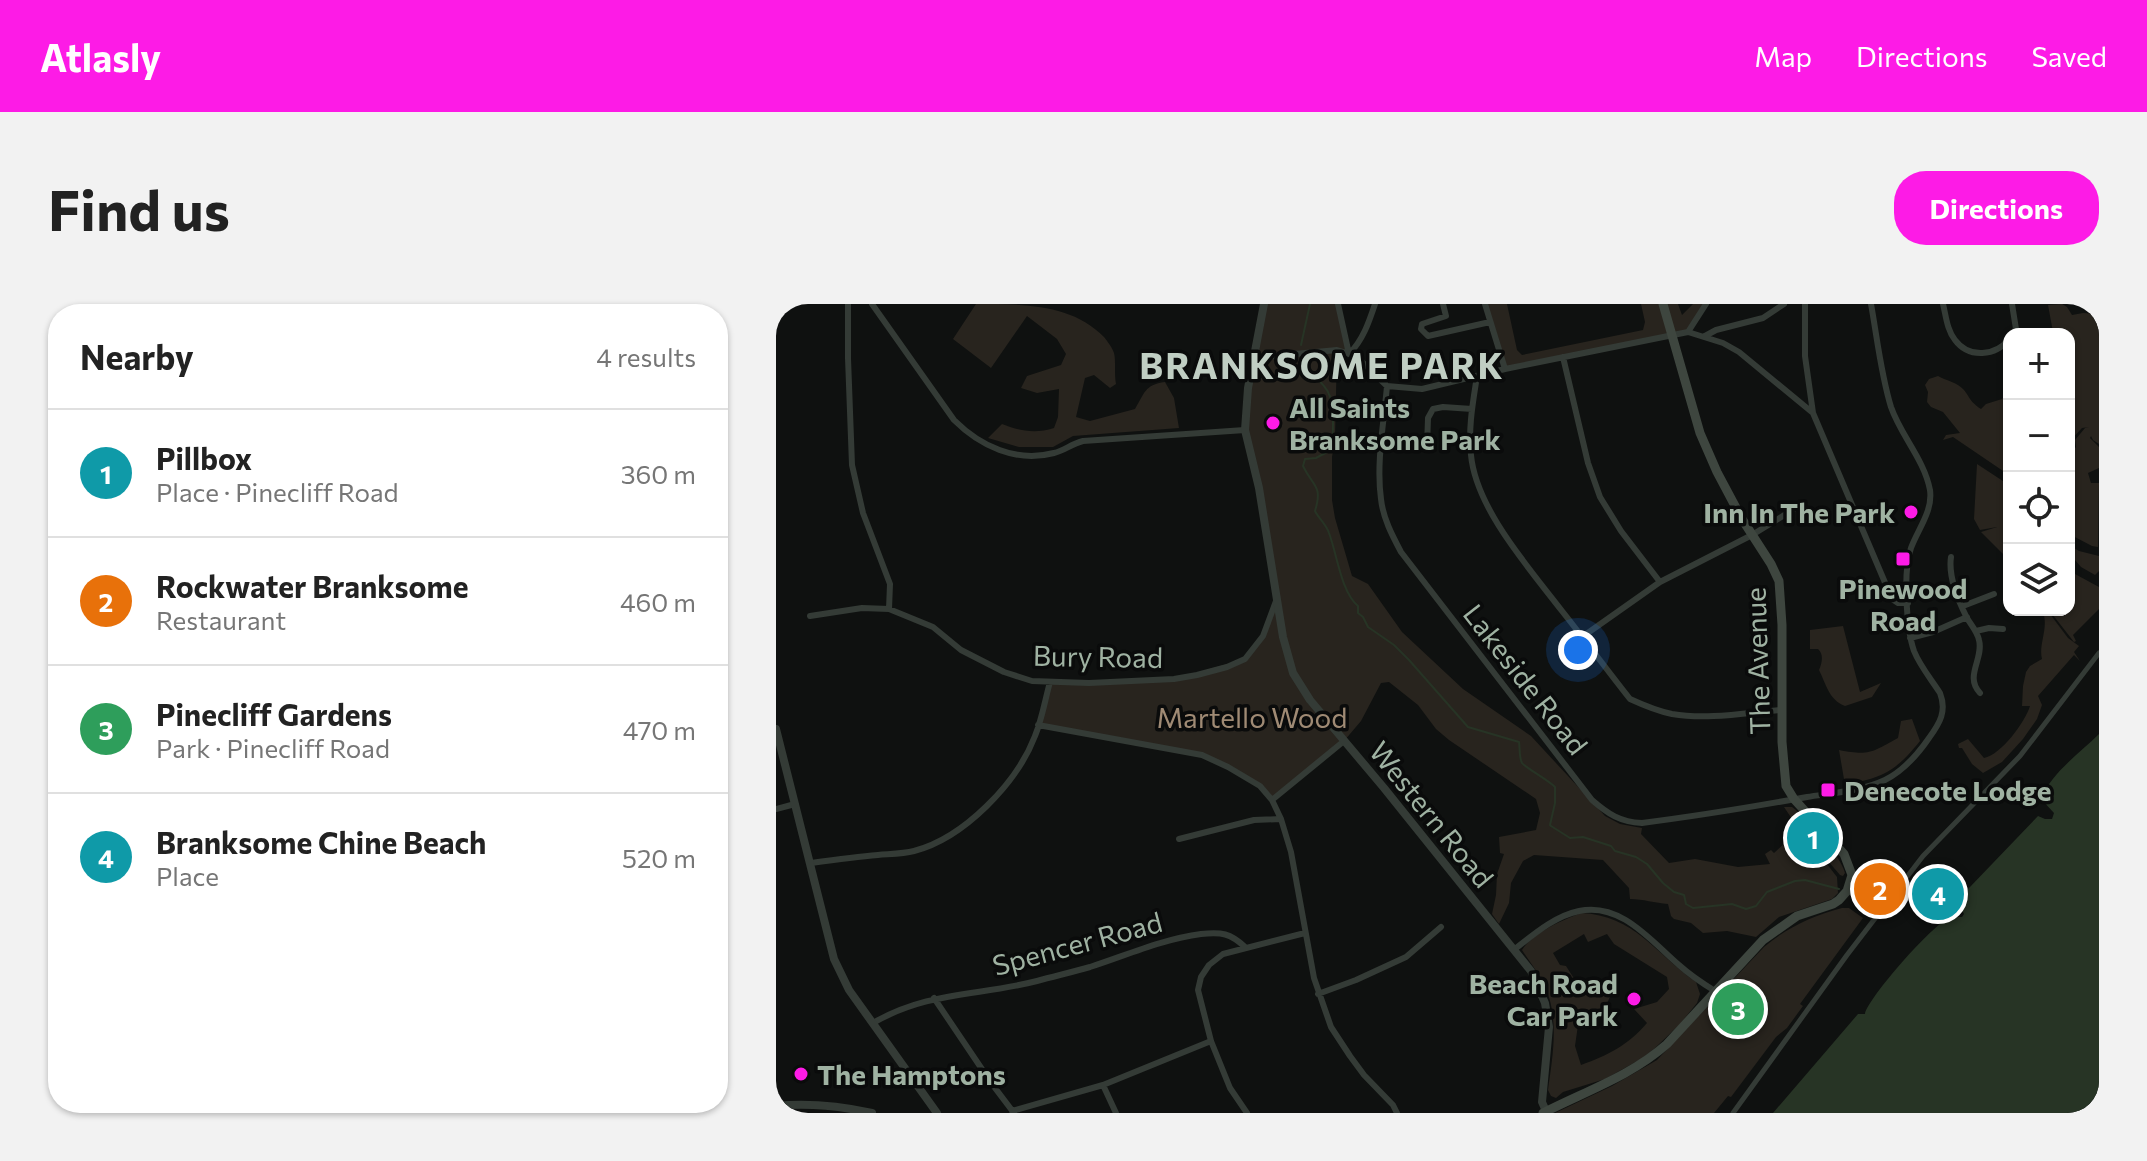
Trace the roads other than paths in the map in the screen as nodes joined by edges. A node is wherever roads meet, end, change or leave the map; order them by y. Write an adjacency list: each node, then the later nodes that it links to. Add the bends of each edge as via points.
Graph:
1 (848, 304): 41 (street, via 852,465 863,513 890,584)
2 (872, 304): 31 (street, via 955,421 967,434 1007,453 1041,455 1083,441)
3 (1264, 304): 25 (street, Western Road)
4 (1338, 304): 23 (street)
5 (1375, 304): 23 (street, via 1367,329)
6 (1443, 304): 15 (street)
7 (1485, 304): 16 (street)
8 (1663, 304): 20 (main road, The Avenue)
9 (1706, 304): 19 (street)
10 (1784, 304): 21 (street, via 1763,318)
11 (1805, 304): 30 (street)
12 (1871, 304): 39 (street, via 1891,406 1931,494 1910,550)
13 (1943, 304): 22 (street, via 1949,330 1964,349 1993,352)
14 (2012, 304): 17 (street)
15 (1446, 316): 18 (street); 18 (street, via 1426,321 1423,333)
16 (1490, 322): 18 (street); 26 (street)
17 (2016, 328)
18 (1455, 331)
19 (1688, 332): 20 (street); 21 (street)
20 (1671, 336): 24 (street); 34 (main road, The Avenue, via 1700,433)
21 (1705, 336): 30 (street, via 1739,352)
22 (2003, 343)
23 (1349, 354): 25 (street, via 1337,350); 28 (street)
24 (1563, 357): 26 (street); 36 (street, via 1600,497)
25 (1253, 358): 31 (street, Western Road)
26 (1505, 369): 27 (street)
27 (1477, 376): 28 (street, via 1422,389); 29 (street)
28 (1387, 386): 57 (street, Lakeside Road, via 1380,477 1387,524 1401,552 1592,800 1620,820 1642,823)
29 (1472, 409): 32 (street, via 1433,409); 48 (street, via 1471,457 1484,499)
30 (1813, 413): 39 (street, via 1892,599)
31 (1245, 430): 38 (street, Western Road)
32 (1427, 447)
33 (1794, 509): 34 (street)
34 (1752, 535): 36 (street); 53 (main road, The Avenue, via 1779,581)
35 (1951, 557): 40 (street)
36 (1660, 582): 48 (street)
37 (1994, 594): 40 (street)
38 (1278, 598): 46 (street, Bury Road); 47 (street, Western Road)
39 (1908, 603): 49 (street)
40 (1963, 606): 43 (street)
41 (889, 609): 42 (street, Bury Road); 51 (street, Bury Road, via 933,627 978,660 1032,681)
42 (810, 616)
43 (1967, 617): 45 (street); 49 (street)
44 (2003, 629): 45 (street)
45 (1976, 631): 52 (street, via 1981,650 1973,680)
46 (1263, 636): 47 (street); 51 (street, Bury Road, via 1245,659 1197,675)
47 (1283, 637): 56 (street, Western Road, via 1293,673)
48 (1582, 637): 53 (street, via 1630,699 1648,707 1672,714)
49 (1910, 638): 57 (street, Lakeside Road, via 1942,699 1943,714 1915,757 1886,780)
50 (2099, 653): 82 (street, via 2026,749 1923,856)
51 (1050, 682): 54 (street)
52 (1980, 693)
53 (1781, 710): 57 (main road, The Avenue, via 1785,779)
54 (1038, 725): 58 (street, via 1202,755 1248,778); 63 (street, via 1003,788 935,844)
55 (776, 729): 59 (street)
56 (1344, 741): 58 (street); 67 (street, Western Road)
57 (1794, 799): 68 (main road, via 1844,854 1852,875 1849,888 1833,904 1775,930)
58 (1272, 800): 61 (street)
59 (795, 804): 60 (street); 63 (street)
60 (776, 809)
61 (1281, 819): 62 (street, via 1254,820); 65 (street)
62 (1179, 839)
63 (811, 863): 71 (street, via 834,959)
64 (1441, 927): 69 (street, via 1406,957)
65 (1305, 933): 66 (street); 69 (street)
66 (1245, 947): 70 (street, Spencer Road, via 1233,935 1203,934 1032,982); 72 (street, via 1223,954 1201,977 1198,990)
67 (1515, 949): 68 (street, via 1560,918 1578,911 1608,912 1635,926); 76 (street, Western Road, via 1545,1003 1549,1027)
68 (1715, 991): 76 (main road, via 1654,1055)
69 (1318, 994): 81 (street, via 1339,1041)
70 (934, 998): 71 (street, Spencer Road); 75 (street)
71 (873, 1023): 78 (street)
72 (1211, 1041): 73 (street); 80 (street, via 1230,1088)
73 (1103, 1085): 75 (street); 79 (street)
74 (776, 1106): 77 (street)
75 (1013, 1112)
76 (1544, 1112)
77 (872, 1113)
78 (937, 1113)
79 (1116, 1113)
80 (1247, 1113)
81 (1397, 1113)
82 (1733, 1113)

